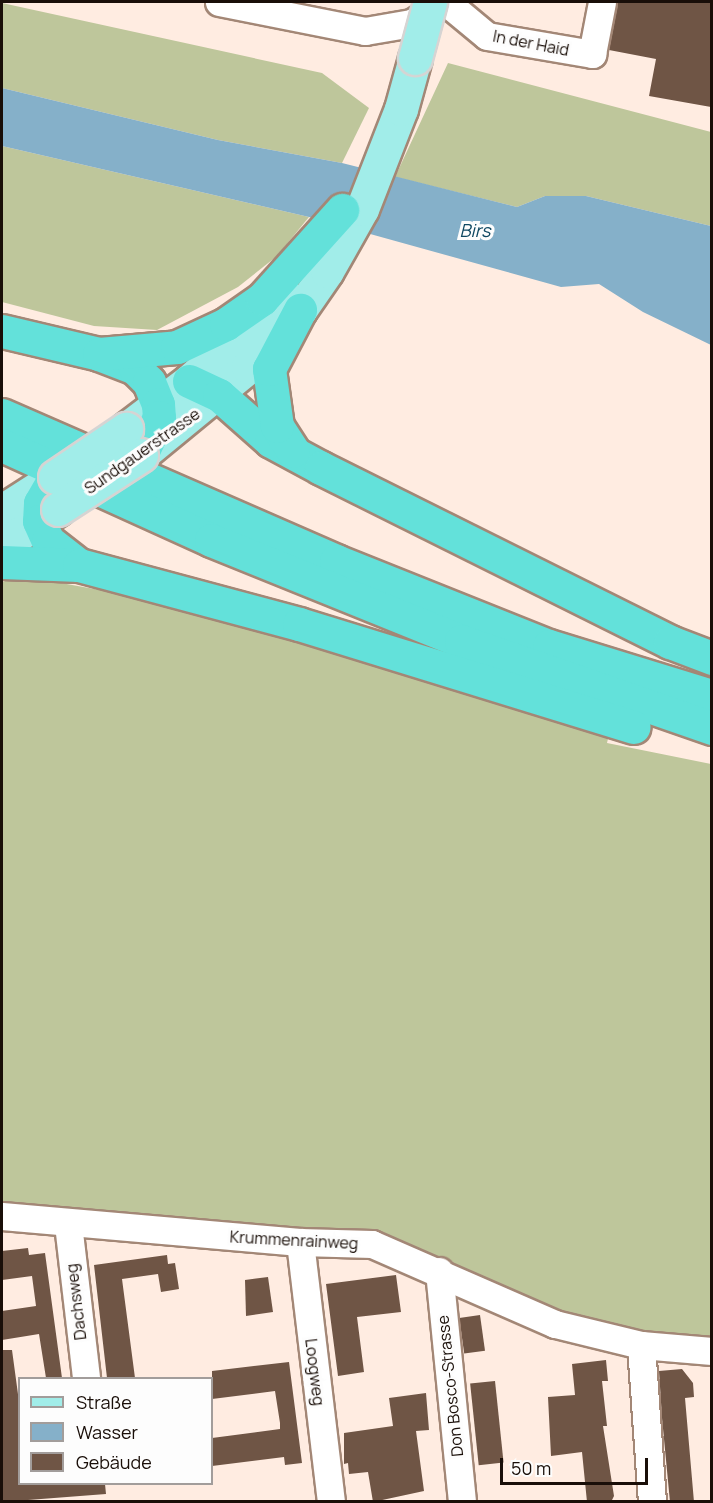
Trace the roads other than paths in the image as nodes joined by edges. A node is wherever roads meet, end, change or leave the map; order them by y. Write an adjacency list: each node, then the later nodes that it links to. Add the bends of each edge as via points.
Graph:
1 (219, 2): 3 (street, via 365,31 411,23)
2 (430, 2): 5 (main road, Sundgauerstrasse, bridge)
3 (444, 2): 4 (street, In der Haid, via 487,36 592,54)
4 (602, 2)
5 (416, 58): 6 (main road, Sundgauerstrasse); 7 (main road, Sundgauerstrasse, via 402,109 362,209)
6 (342, 210): 7 (highway)
7 (280, 304): 9 (highway, via 177,347); 10 (main road, Sundgauerstrasse); 11 (main road, Sundgauerstrasse); 16 (highway, via 268,369 277,426)
8 (2, 331): 9 (highway)
9 (99, 354): 12 (highway, via 135,368 149,382)
10 (189, 381): 11 (highway); 12 (main road, Sundgauerstrasse)
11 (219, 395): 14 (main road, Sundgauerstrasse); 16 (highway, via 271,441)
12 (158, 404): 14 (main road, Sundgauerstrasse)
13 (2, 415): 22 (highway, via 336,561 549,646)
14 (144, 442): 17 (main road, Sundgauerstrasse, bridge)
15 (2, 445): 23 (highway, via 211,540 461,641)
16 (294, 453): 21 (highway, via 509,564)
17 (36, 503): 18 (main road, Sundgauerstrasse); 20 (highway, via 54,547)
18 (2, 545)
19 (2, 562): 20 (highway)
20 (79, 565): 24 (highway)
21 (711, 658)
22 (711, 696)
23 (711, 728)
24 (711, 746)
25 (2, 1216): 26 (street, Krummenrainweg)
26 (69, 1224): 27 (street, Krummenrainweg); 31 (street, Dachsweg)
27 (300, 1242): 28 (street, Krummenrainweg, via 372,1244); 32 (street, Loogweg)
28 (439, 1271): 29 (street, Krummenrainweg, via 555,1324); 33 (street, Don Bosco-Strasse)
29 (641, 1345): 30 (street, Krummenrainweg); 34 (street)
30 (711, 1351)
31 (86, 1377)
32 (331, 1502)
33 (462, 1502)
34 (652, 1502)

